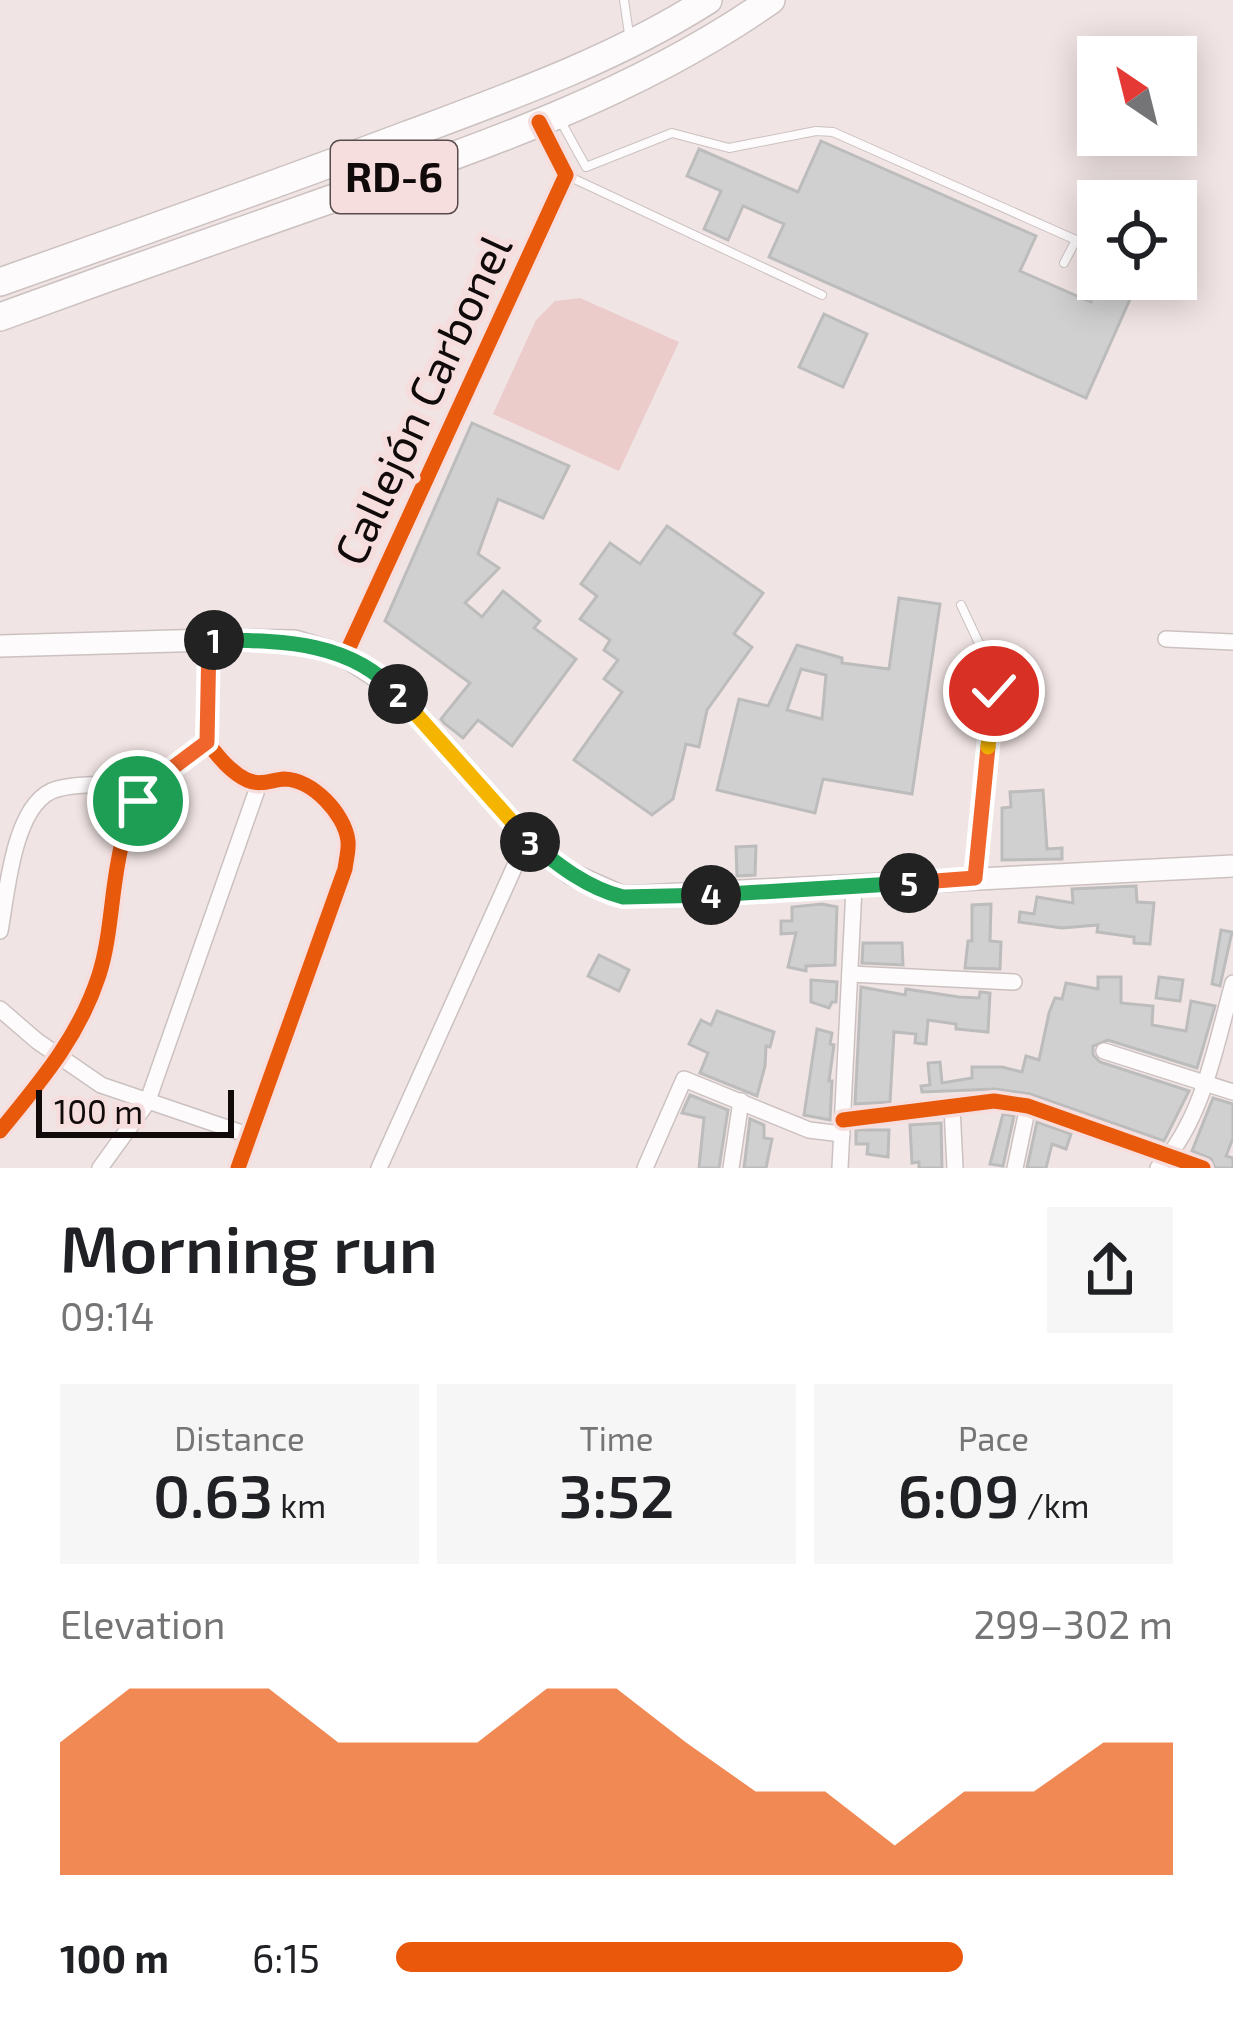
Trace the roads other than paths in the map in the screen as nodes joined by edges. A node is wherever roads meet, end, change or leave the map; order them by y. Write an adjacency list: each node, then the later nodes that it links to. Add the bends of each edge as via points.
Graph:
1 (624, 0): 4 (lane)
2 (708, 0): 4 (highway, RD-6)
3 (771, 0): 5 (highway, RD-6, via 672,62)
4 (631, 41): 8 (highway, RD-6, via 489,104)
5 (548, 118): 6 (street); 7 (lane, via 586,167 672,133 729,148 833,133 1076,240); 10 (highway, RD-6)
6 (566, 175): 9 (lane); 16 (street, Callejón Carbonel)
7 (1064, 263)
8 (0, 282)
9 (822, 295)
10 (0, 317)
11 (961, 605): 22 (lane, via 994,675)
12 (1166, 639): 14 (street)
13 (209, 640): 15 (main road); 16 (main road, via 295,641); 17 (street)
14 (1233, 641)
15 (0, 646)
16 (345, 656): 20 (main road, via 391,686)
17 (207, 742): 18 (street); 19 (street)
18 (151, 784): 24 (street, via 53,790 34,804); 31 (street, via 124,838 100,974)
19 (259, 784): 35 (street); 40 (street, via 288,779 324,798 349,845)
20 (526, 839): 23 (main road, via 571,874 623,897); 44 (street)
21 (1233, 866): 22 (main road)
22 (975, 878): 23 (main road)
23 (854, 887): 25 (street)
24 (0, 931)
25 (850, 974): 26 (street); 38 (street)
26 (1014, 982)
27 (1233, 983): 29 (street)
28 (0, 1009): 31 (street)
29 (1229, 1009): 32 (street)
30 (1104, 1051): 32 (street)
31 (62, 1057): 35 (street, via 101,1085); 39 (street)
32 (1206, 1081): 33 (street); 41 (street)
33 (1233, 1092)
34 (742, 1101): 38 (street, via 809,1130); 45 (street, via 684,1079); 46 (street)
35 (147, 1102): 40 (street); 42 (street)
36 (1028, 1106): 37 (street); 41 (street); 49 (street)
37 (952, 1107): 38 (street); 48 (street)
38 (842, 1127): 47 (street)
39 (0, 1131)
40 (248, 1135): 43 (street)
41 (1172, 1154): 50 (street); 51 (street)
42 (100, 1168)
43 (238, 1168)
44 (379, 1168)
45 (645, 1168)
46 (731, 1168)
47 (840, 1168)
48 (955, 1168)
49 (1015, 1168)
50 (1158, 1168)
51 (1203, 1168)

